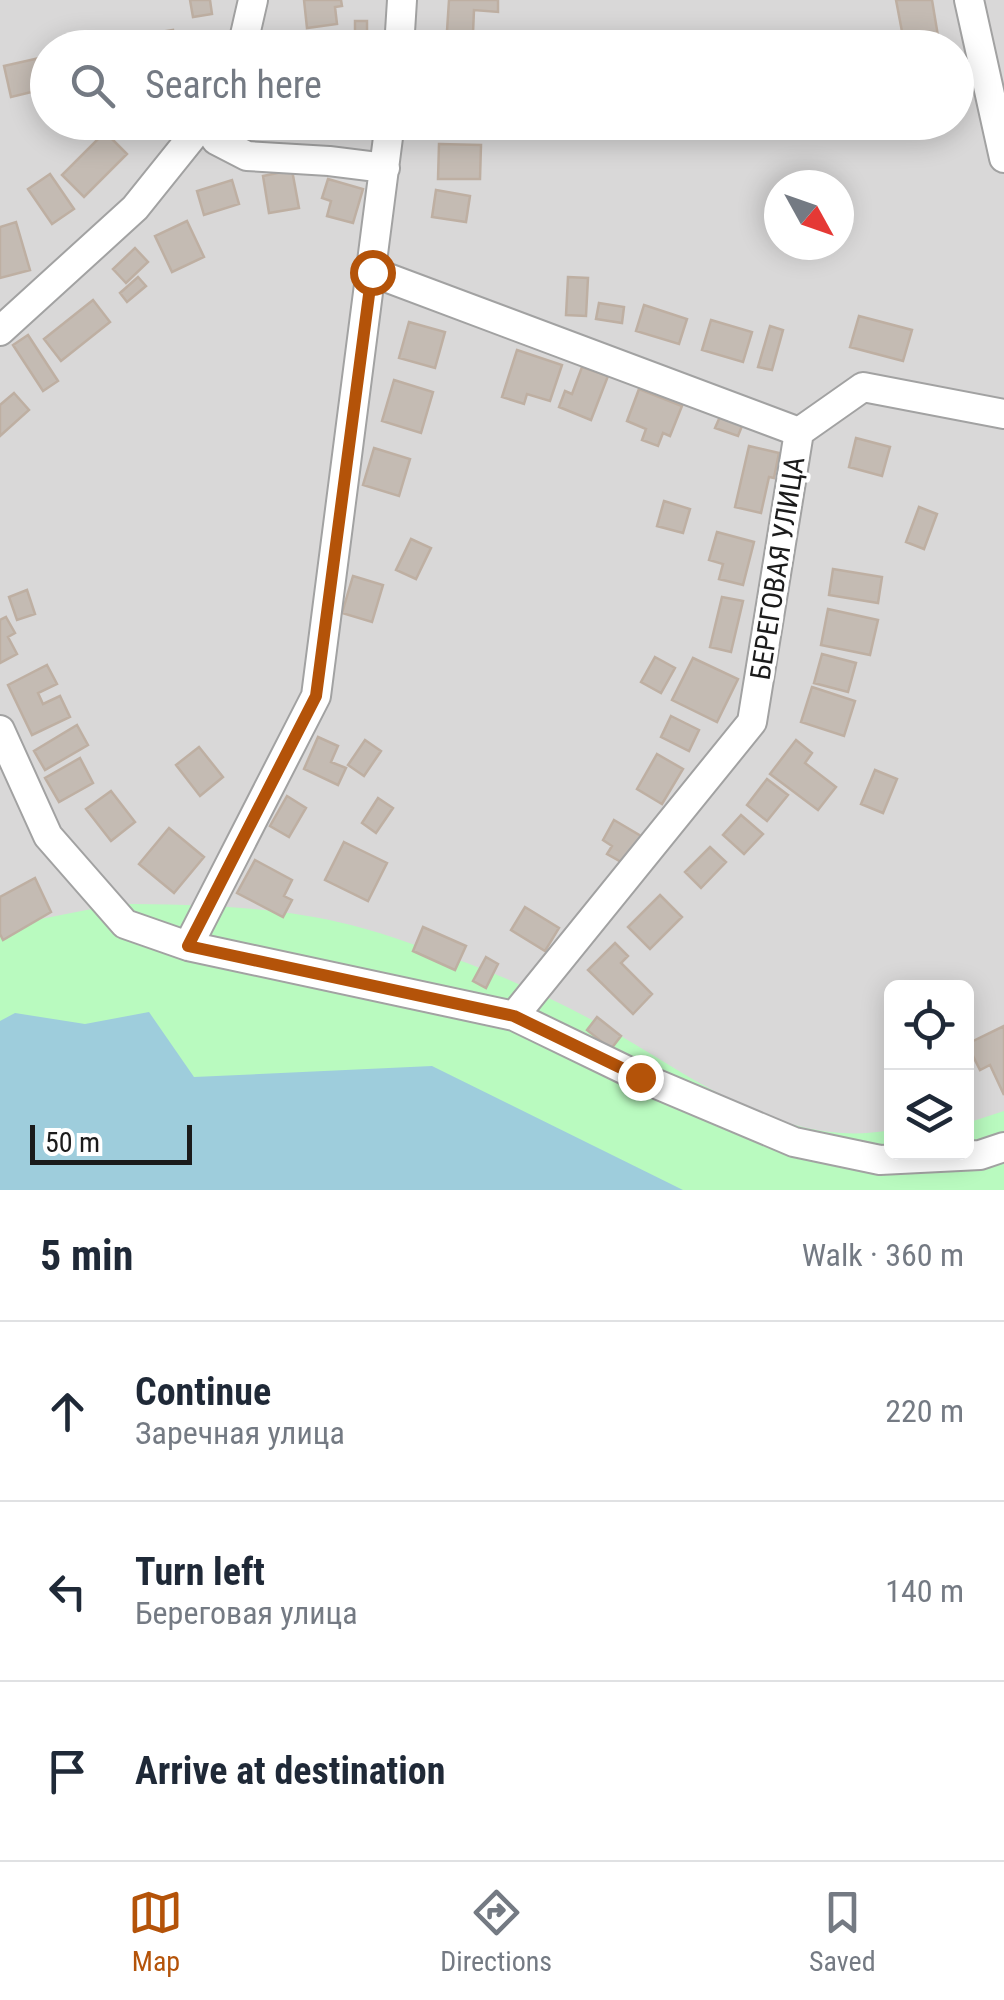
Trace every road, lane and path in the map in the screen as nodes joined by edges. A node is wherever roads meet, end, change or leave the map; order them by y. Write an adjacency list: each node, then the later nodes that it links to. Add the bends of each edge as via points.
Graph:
1 (253, 0): 4 (street)
2 (402, 0): 5 (street)
3 (969, 0): 9 (street)
4 (246, 30)
5 (400, 30)
6 (190, 140): 12 (street, via 135,208)
7 (216, 140): 10 (street, via 247,156)
8 (388, 140): 10 (street)
9 (1004, 158)
10 (384, 168): 11 (street)
11 (372, 272): 14 (street, БЕРЕГОВАЯ УЛИЦА); 16 (street, via 316,696)
12 (0, 331)
13 (1004, 414): 14 (street, via 863,386)
14 (799, 432): 17 (street, БЕРЕГОВАЯ УЛИЦА, via 752,722)
15 (0, 730): 16 (street, via 48,836 125,924)
16 (188, 946): 17 (street)
17 (514, 1016): 18 (street, via 794,1142 880,1160 980,1155)
18 (1004, 1147)

